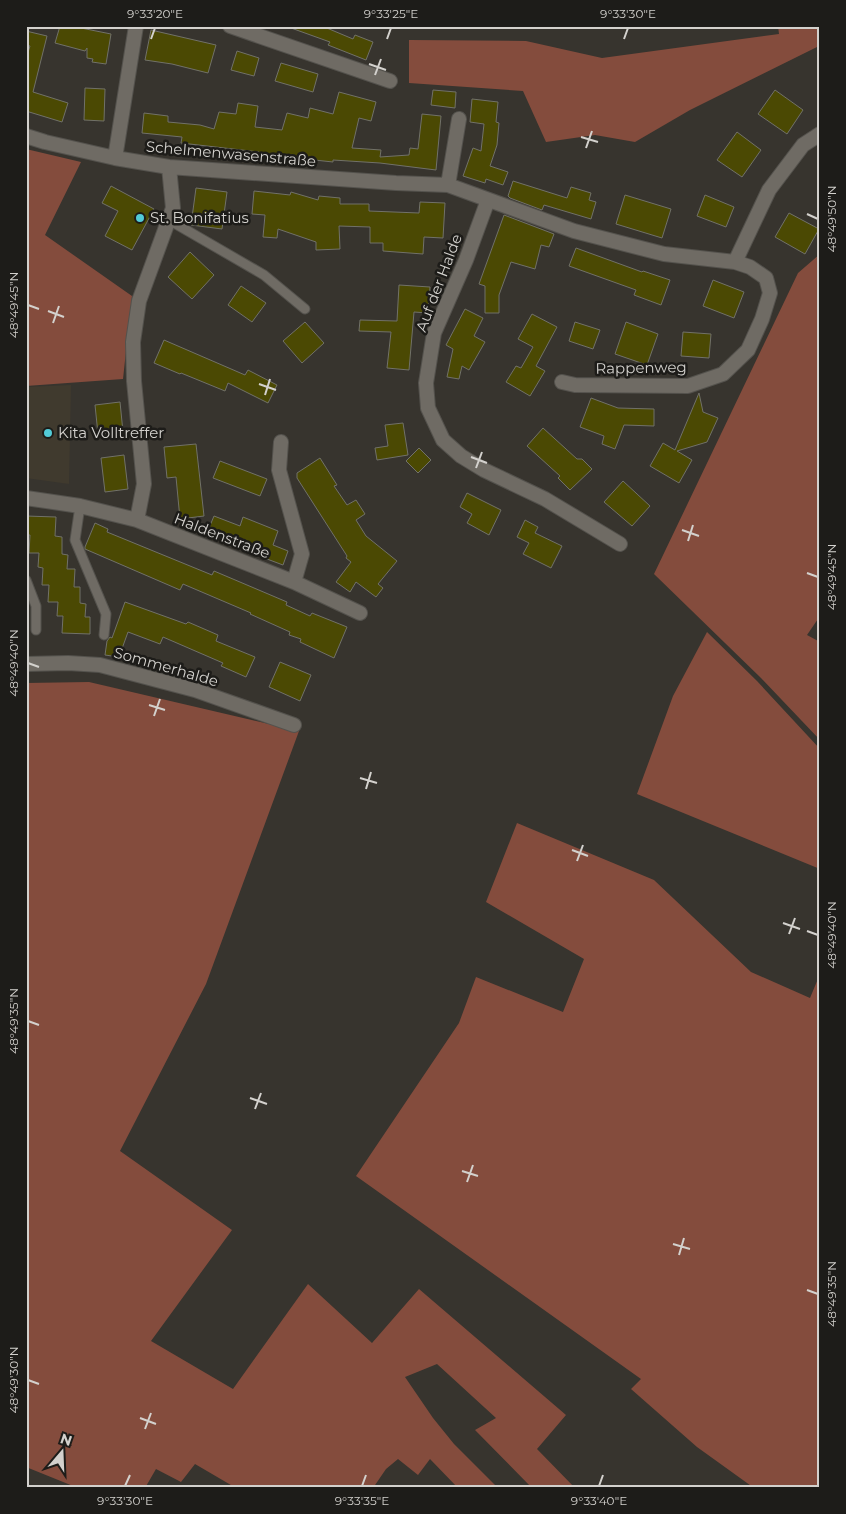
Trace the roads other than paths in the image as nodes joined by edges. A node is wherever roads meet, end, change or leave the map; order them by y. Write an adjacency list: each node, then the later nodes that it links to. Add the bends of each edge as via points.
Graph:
1 (136, 26): 7 (street)
2 (230, 26): 3 (street)
3 (390, 81)
4 (459, 119): 9 (street)
5 (820, 134): 12 (street, via 803,145 769,190)
6 (26, 136): 7 (street, Schelmenwasenstraße)
7 (115, 158): 8 (street, Schelmenwasenstraße)
8 (169, 167): 9 (street, Schelmenwasenstraße); 11 (street, via 173,208)
9 (448, 185): 10 (street, Schelmenwasenstraße)
10 (488, 200): 12 (street, Schelmenwasenstraße, via 574,231 628,245 664,254); 19 (street, Auf der Halde, via 434,332 426,383 428,408 443,440 461,456 545,499)
11 (169, 220): 13 (lane, via 264,276); 18 (street, via 139,301 133,342 144,484)
12 (735, 262): 14 (street, Rappenweg, via 766,278 770,293 748,350 724,374 688,386 575,385)
13 (305, 309)
14 (562, 382)
15 (280, 442): 21 (street, via 279,470 302,554)
16 (26, 498): 17 (street, Haldenstraße)
17 (80, 506): 18 (street, Haldenstraße); 24 (lane, Sommerhalde, via 75,540 106,614)
18 (137, 520): 21 (street, Haldenstraße)
19 (620, 544)
20 (26, 580): 23 (lane, via 36,606)
21 (294, 582): 22 (street, Haldenstraße)
22 (360, 613)
23 (36, 630)
24 (104, 635)
25 (26, 664): 26 (street, Sommerhalde, via 100,665 195,690)
26 (294, 724)

